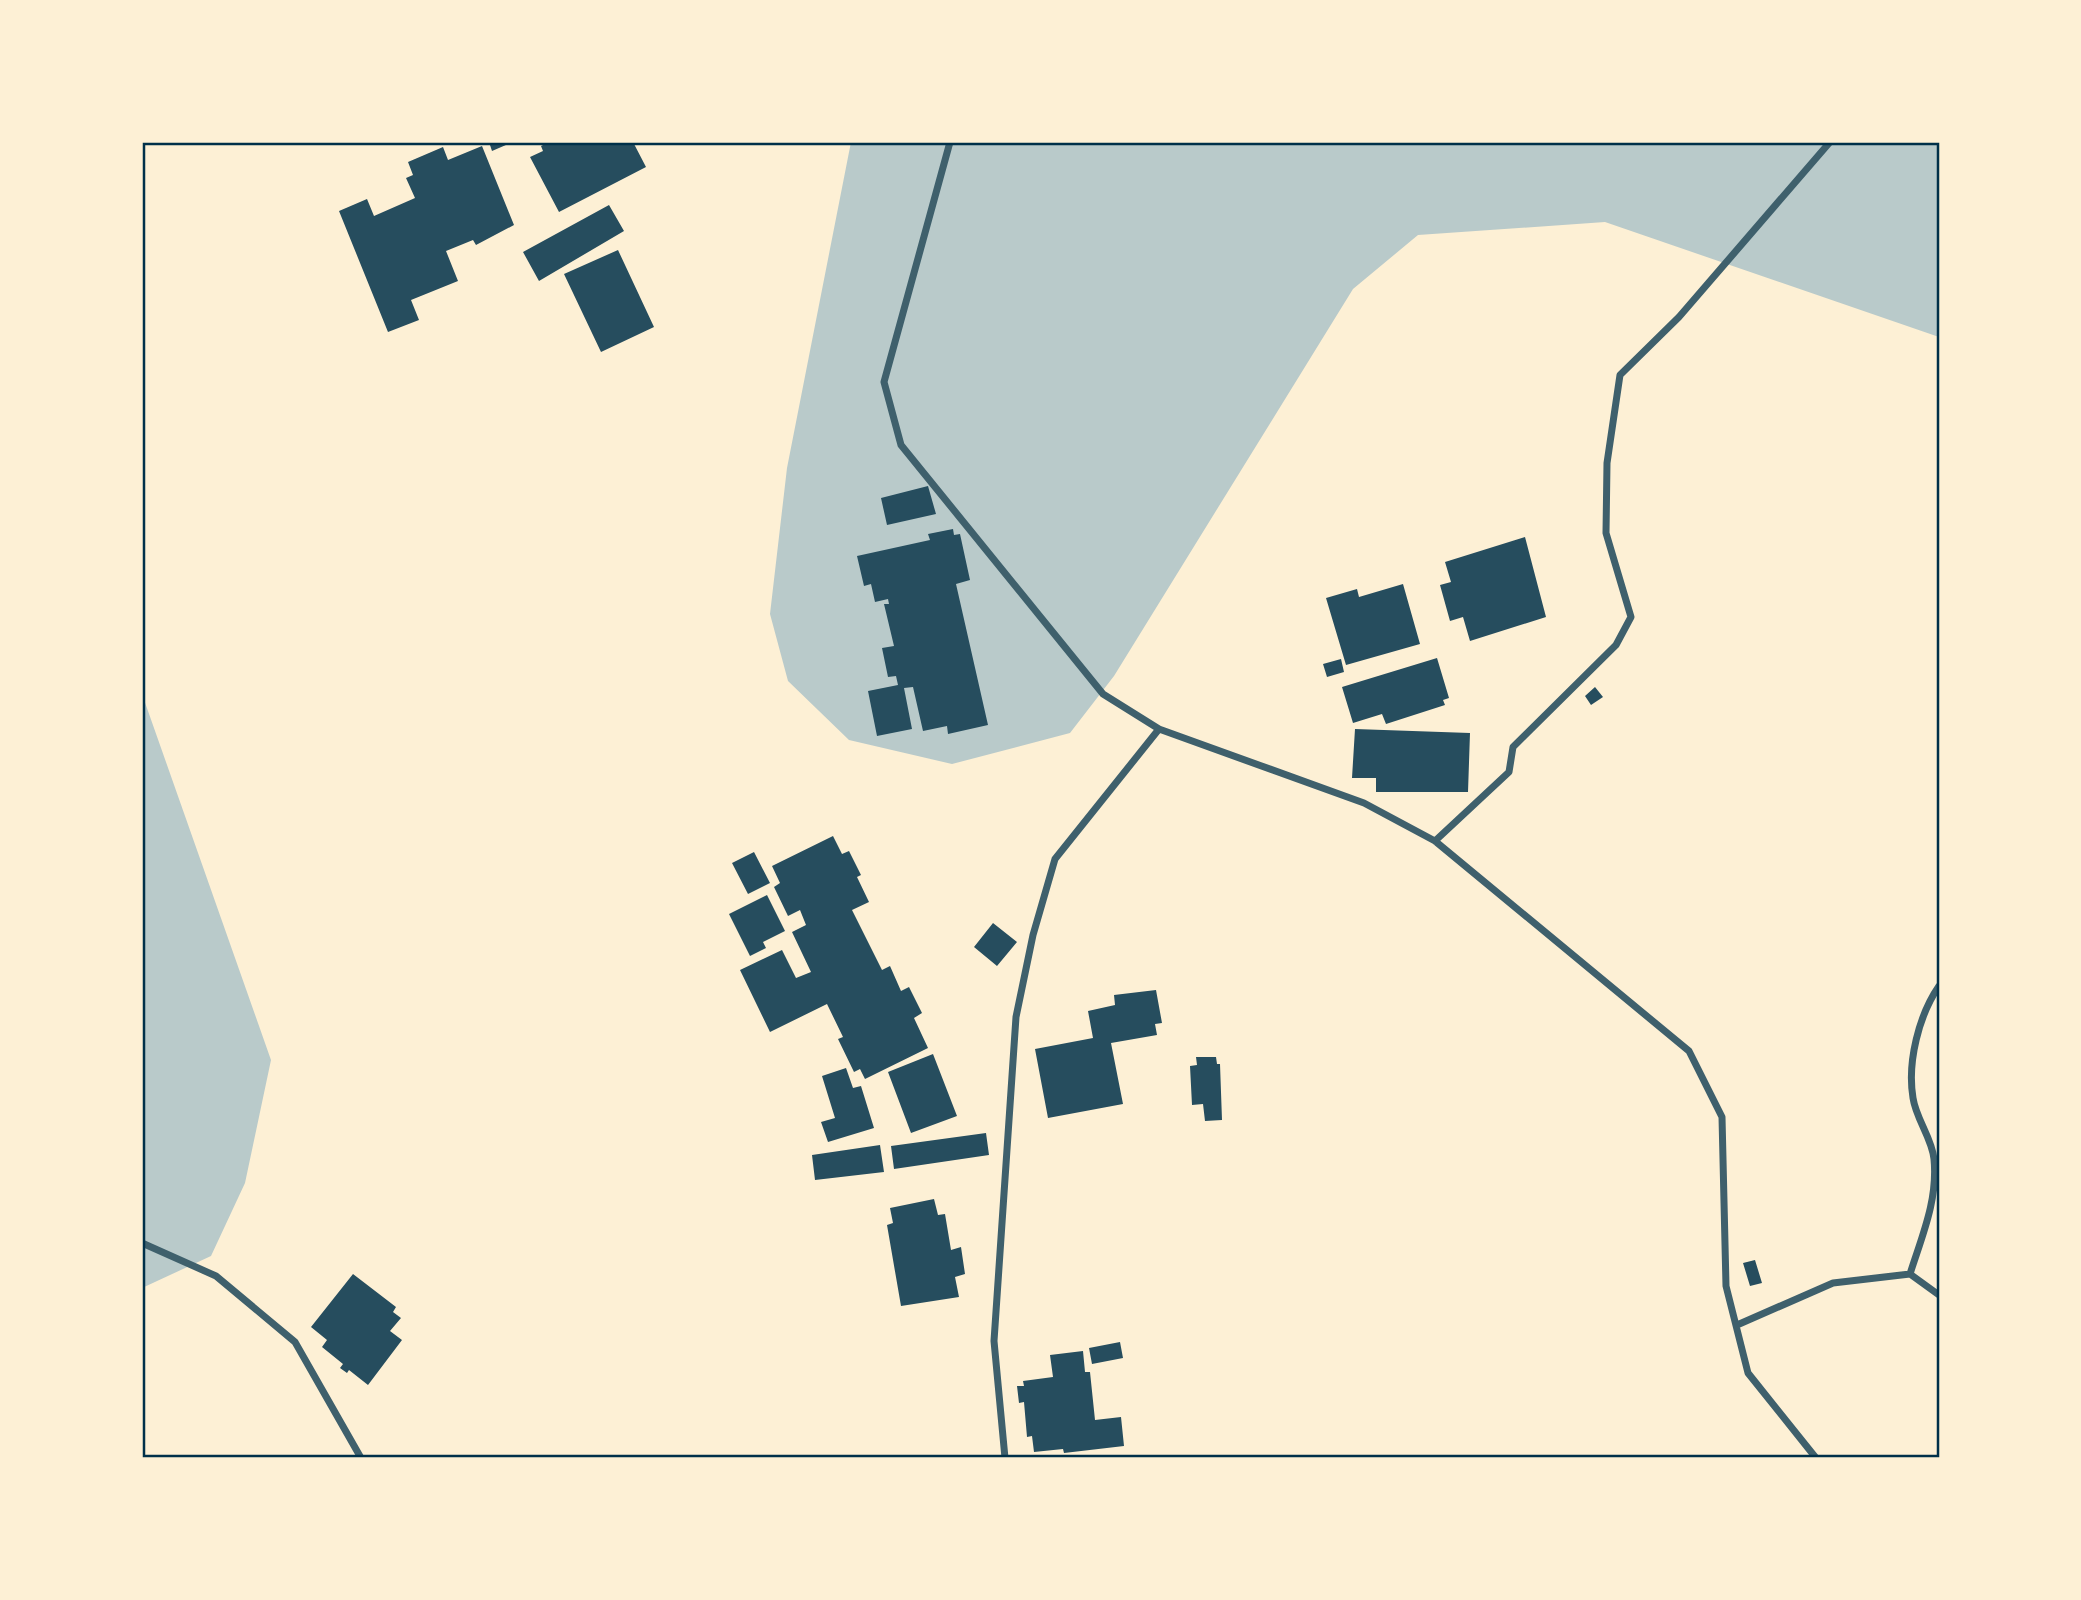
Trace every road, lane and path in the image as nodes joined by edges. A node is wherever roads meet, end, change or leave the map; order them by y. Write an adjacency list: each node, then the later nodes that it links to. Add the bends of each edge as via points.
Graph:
1 (950, 142): 3 (street, via 884,383 901,445 1103,694)
2 (1830, 142): 4 (street, via 1679,317 1620,375 1607,463 1606,533 1631,617 1616,645 1513,747 1509,772)
3 (1159, 729): 4 (street, via 1364,803); 11 (street, via 1055,859 1033,935 1016,1017 994,1341)
4 (1435, 841): 9 (street, via 1689,1051 1722,1117 1726,1286)
5 (1939, 986): 7 (street, via 1926,1005 1914,1053 1913,1098 1934,1156 1935,1195)
6 (142, 1243): 10 (street, via 216,1276 295,1342)
7 (1910, 1274): 8 (street); 9 (street, via 1833,1283)
8 (1939, 1295)
9 (1737, 1325): 12 (street, via 1748,1373)
10 (361, 1458)
11 (1005, 1458)
12 (1816, 1458)

